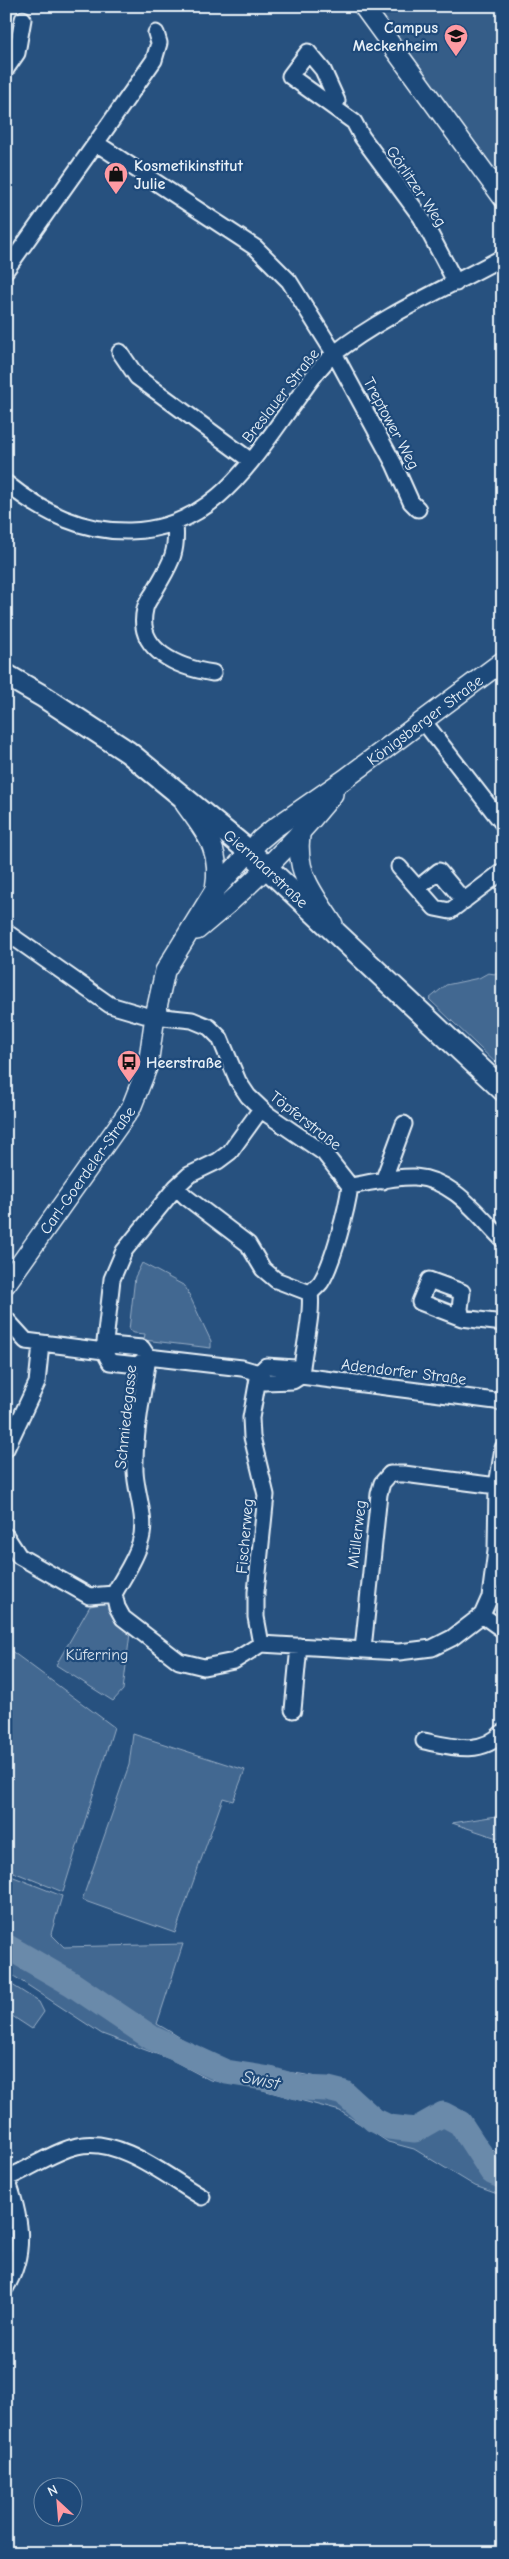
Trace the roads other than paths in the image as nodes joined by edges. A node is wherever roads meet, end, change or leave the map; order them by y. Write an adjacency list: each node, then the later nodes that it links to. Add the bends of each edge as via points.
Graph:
1 (363, 6): 7 (street)
2 (22, 19): 4 (street, via 17,53)
3 (156, 33): 6 (street, via 159,43 154,60)
4 (6, 69)
5 (337, 106): 10 (street, Görlitzer Weg, via 354,122 421,217)
6 (96, 143): 9 (street); 12 (street, Treptower Weg, via 256,248 289,281)
7 (503, 198)
8 (503, 257): 10 (street, Breslauer Straße)
9 (6, 270)
10 (456, 283): 12 (street, Breslauer Straße, via 376,326)
11 (120, 352): 13 (street, via 137,376)
12 (334, 353): 13 (street, Breslauer Straße); 15 (street, Treptower Weg, via 411,502)
13 (251, 461): 16 (street, Breslauer Straße, via 212,503)
14 (6, 483): 16 (street, Breslauer Straße, via 55,516 94,529 138,531)
15 (418, 509)
16 (175, 524): 18 (street, via 175,555 145,608 144,629 150,644 175,664)
17 (503, 661): 20 (street, Königsberger Straße)
18 (213, 673)
19 (6, 675): 22 (main road, Giermaarstraße, via 128,752)
20 (424, 722): 21 (street, Königsberger Straße); 23 (street)
21 (345, 780): 24 (street, Königsberger Straße); 25 (street, Königsberger Straße, via 273,829)
22 (176, 792): 25 (main road, Giermaarstraße); 30 (street, via 210,838 218,873)
23 (500, 814)
24 (300, 835): 27 (street, Königsberger Straße); 34 (street, via 298,849 303,876)
25 (250, 852): 27 (main road, Giermaarstraße); 30 (street, Carl-Goerdeler-Straße)
26 (399, 866): 29 (street)
27 (267, 867): 33 (street, Carl-Goerdeler-Straße, via 244,891); 34 (main road, Giermaarstraße)
28 (503, 871): 31 (street)
29 (418, 888): 31 (street, via 435,908 450,912); 31 (street, via 439,871)
30 (216, 890): 33 (street, Carl-Goerdeler-Straße)
31 (464, 901)
32 (6, 932): 35 (street, via 110,1005)
33 (188, 937): 35 (street, Carl-Goerdeler-Straße, via 165,971)
34 (343, 938): 36 (main road, Giermaarstraße)
35 (155, 1016): 37 (street, Töpferstraße, via 192,1020 209,1028 220,1038 238,1081); 43 (street, Carl-Goerdeler-Straße, via 148,1065 132,1108)
36 (503, 1090)
37 (261, 1109): 40 (street, Töpferstraße, via 324,1153); 41 (street, via 230,1152 189,1175)
38 (404, 1124): 39 (street)
39 (383, 1181): 40 (street); 42 (street, via 413,1177 438,1181 458,1194)
40 (350, 1186): 44 (street, via 347,1206 327,1267 321,1283)
41 (176, 1187): 44 (street, via 248,1244 264,1269 276,1280); 49 (street, via 121,1258 112,1279)
42 (503, 1240)
43 (6, 1284)
44 (310, 1293): 52 (street)
45 (462, 1318): 47 (street)
46 (6, 1320): 48 (street, Adendorfer Straße, via 26,1341)
47 (503, 1324)
48 (41, 1344): 49 (street, Adendorfer Straße); 55 (street, via 37,1383)
49 (104, 1351): 50 (street, Adendorfer Straße, via 110,1362 137,1365)
50 (148, 1357): 51 (street, Adendorfer Straße, via 242,1368); 61 (street, Schmiedegasse, via 136,1459 142,1536)
51 (259, 1373): 52 (street, Adendorfer Straße, via 266,1366 295,1368); 64 (street, Fischerweg, via 251,1418 252,1437 266,1495 256,1592 256,1616)
52 (301, 1376): 53 (street, Adendorfer Straße)
53 (503, 1402)
54 (503, 1448): 56 (street)
55 (6, 1449)
56 (502, 1465): 57 (street)
57 (497, 1486): 58 (street); 66 (street, Müllerweg, via 404,1474 390,1474 382,1483 372,1538)
58 (500, 1525): 60 (street)
59 (6, 1536): 61 (street, via 19,1556 89,1596)
60 (498, 1582): 62 (street)
61 (114, 1594): 64 (street, via 123,1618 179,1661 204,1667 234,1661)
62 (482, 1615): 63 (street); 66 (street, via 452,1638 432,1648 399,1652)
63 (503, 1630)
64 (262, 1644): 65 (street)
65 (299, 1646): 66 (street); 67 (street)
66 (363, 1649)
67 (293, 1710)
68 (503, 1732): 69 (street, via 496,1740 478,1749)
69 (424, 1741)
70 (6, 2178): 71 (street, via 63,2151 93,2144 111,2146 132,2155); 72 (street, via 21,2225 18,2261)
71 (202, 2197)
72 (6, 2286)

